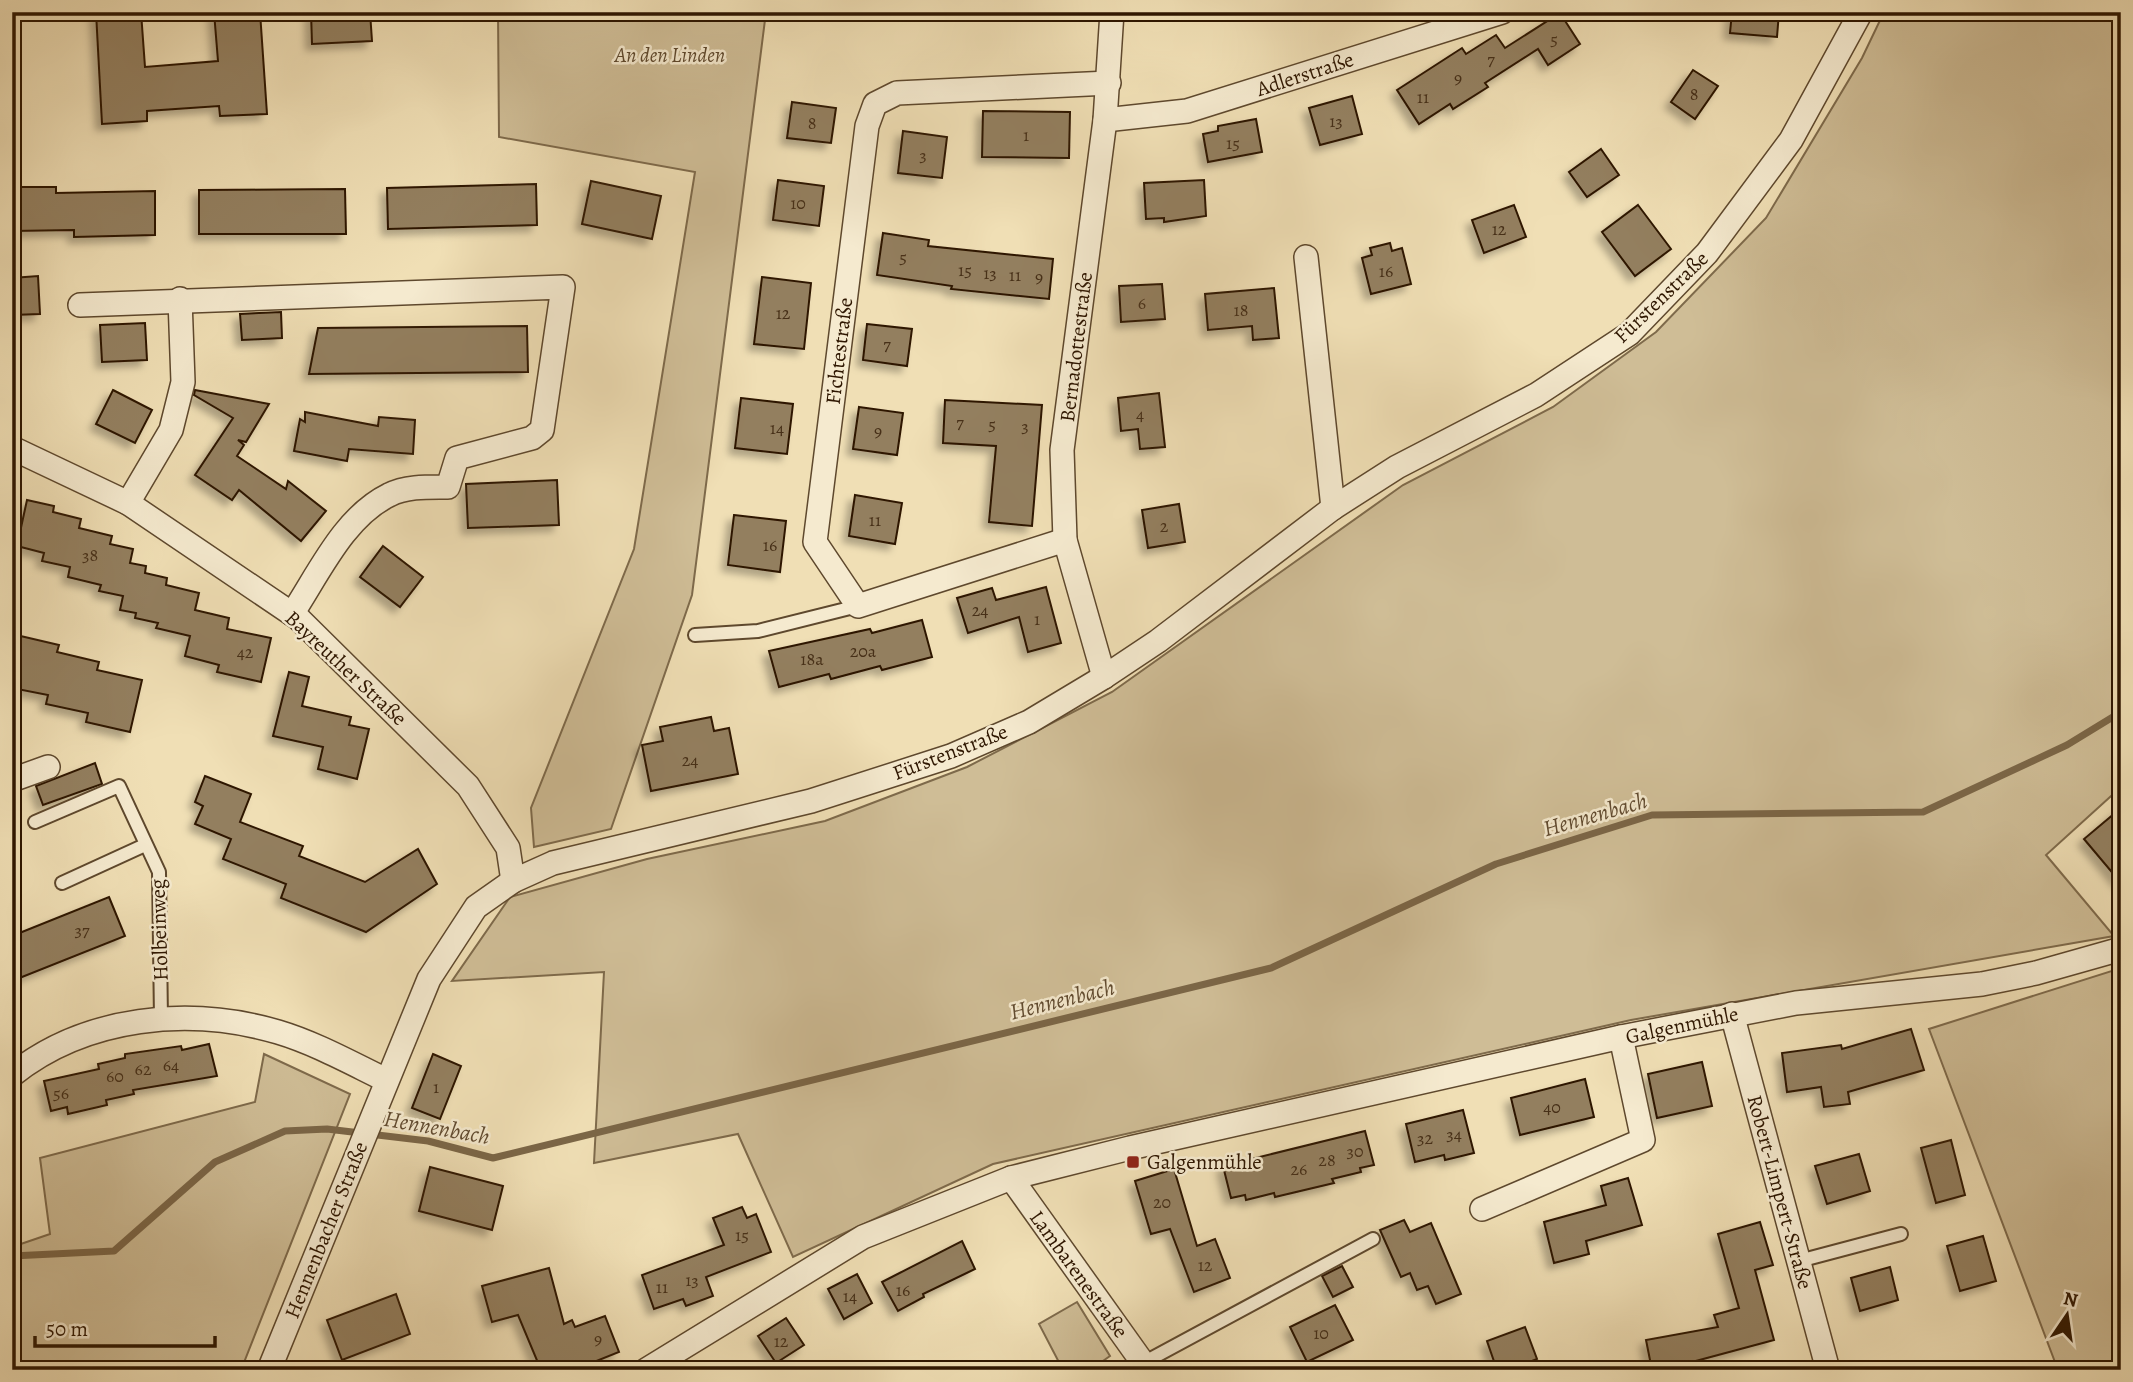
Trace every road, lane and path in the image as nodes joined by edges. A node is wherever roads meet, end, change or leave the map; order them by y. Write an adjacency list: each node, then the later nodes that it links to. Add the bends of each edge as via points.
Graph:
1 (1112, 12): 5 (street, Bernadottestraße)
2 (1502, 12): 4 (street, Adlerstraße)
3 (1861, 12): 12 (street, Fürstenstraße, via 1791,140 1707,253 1629,334 1536,395 1397,467)
4 (1444, 21): 6 (street, Adlerstraße, via 1187,111)
5 (1109, 83): 6 (street, Bernadottestraße); 14 (street, Fichtestraße, via 897,93 875,104 867,126 815,542)
6 (1105, 120): 13 (street, Bernadottestraße, via 1062,450)
7 (1306, 257): 12 (street)
8 (180, 299): 9 (street); 11 (street, via 183,382 174,418); 15 (street, via 563,287 542,430 531,438 457,458 448,488 391,493 359,514)
9 (80, 305)
10 (12, 448): 11 (street, Bayreuther Straße)
11 (128, 503): 15 (street, Bayreuther Straße)
12 (1333, 508): 17 (street, Fürstenstraße)
13 (1065, 540): 14 (street); 17 (street, Bernadottestraße)
14 (858, 606): 16 (lane, via 758,631)
15 (292, 614): 22 (street, Bayreuther Straße, via 468,786 508,848)
16 (695, 635)
17 (1104, 677): 22 (street, Fürstenstraße, via 1029,722 951,756 811,801 553,863)
18 (48, 767): 19 (street)
19 (12, 780)
20 (35, 822): 21 (lane, Holbeinweg, via 119,786)
21 (145, 845): 23 (lane, Holbeinweg); 26 (lane, Holbeinweg, via 159,872)
22 (513, 881): 29 (street, Hennenbacher Straße, via 476,907 429,979)
23 (62, 883)
24 (2121, 949): 25 (street, Galgenmühle, via 1982,984)
25 (1732, 1014): 27 (street, Galgenmühle); 34 (street, Robert-Limpert-Straße)
26 (161, 1019): 28 (street, via 94,1031); 29 (street, via 234,1023 278,1032)
27 (1621, 1037): 30 (street, Galgenmühle); 31 (street, via 1643,1140)
28 (12, 1075)
29 (386, 1080): 36 (street, Hennenbacher Straße)
30 (1011, 1178): 35 (street, Lambarenestraße); 37 (street, Galgenmühle, via 863,1237)
31 (1482, 1209)
32 (1901, 1234): 34 (lane)
33 (1373, 1239): 35 (lane)
34 (1798, 1261): 38 (street, Robert-Limpert-Straße)
35 (1141, 1368)
36 (269, 1370)
37 (646, 1370)
38 (1828, 1370)

